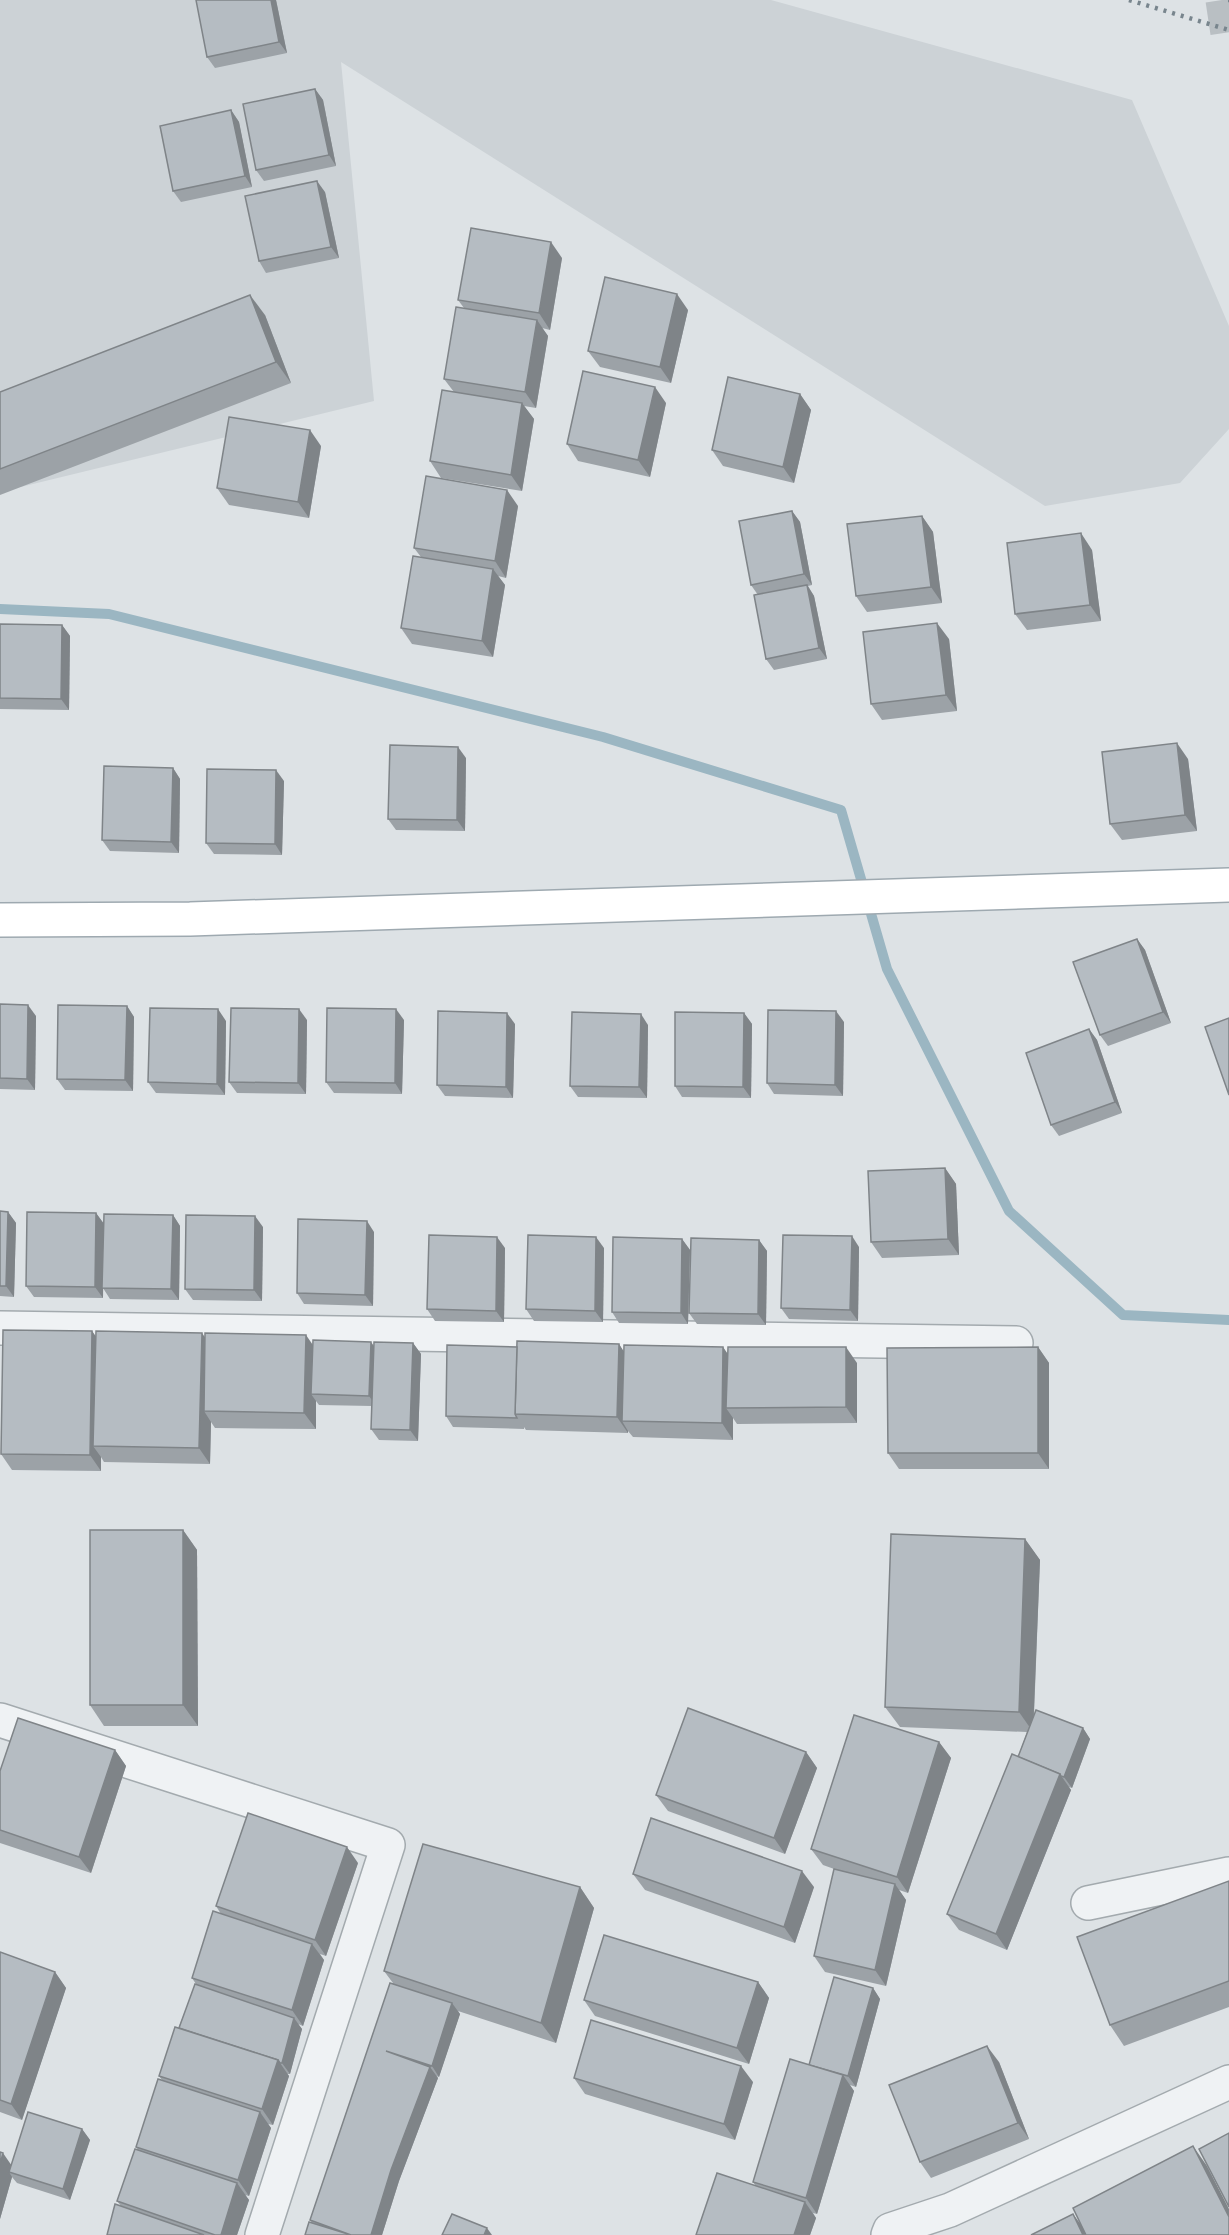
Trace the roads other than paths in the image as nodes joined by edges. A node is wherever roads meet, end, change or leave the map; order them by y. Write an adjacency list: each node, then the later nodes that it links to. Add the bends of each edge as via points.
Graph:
1 (1229, 885): 2 (main road, via 202,919)
2 (0, 920)
3 (0, 1328): 4 (street)
4 (1016, 1343)
5 (0, 1720): 10 (street, via 388,1845)
6 (1229, 1874): 7 (street)
7 (1088, 1903)
8 (1229, 2082): 9 (street, via 950,2210)
9 (890, 2233)
10 (262, 2235)

